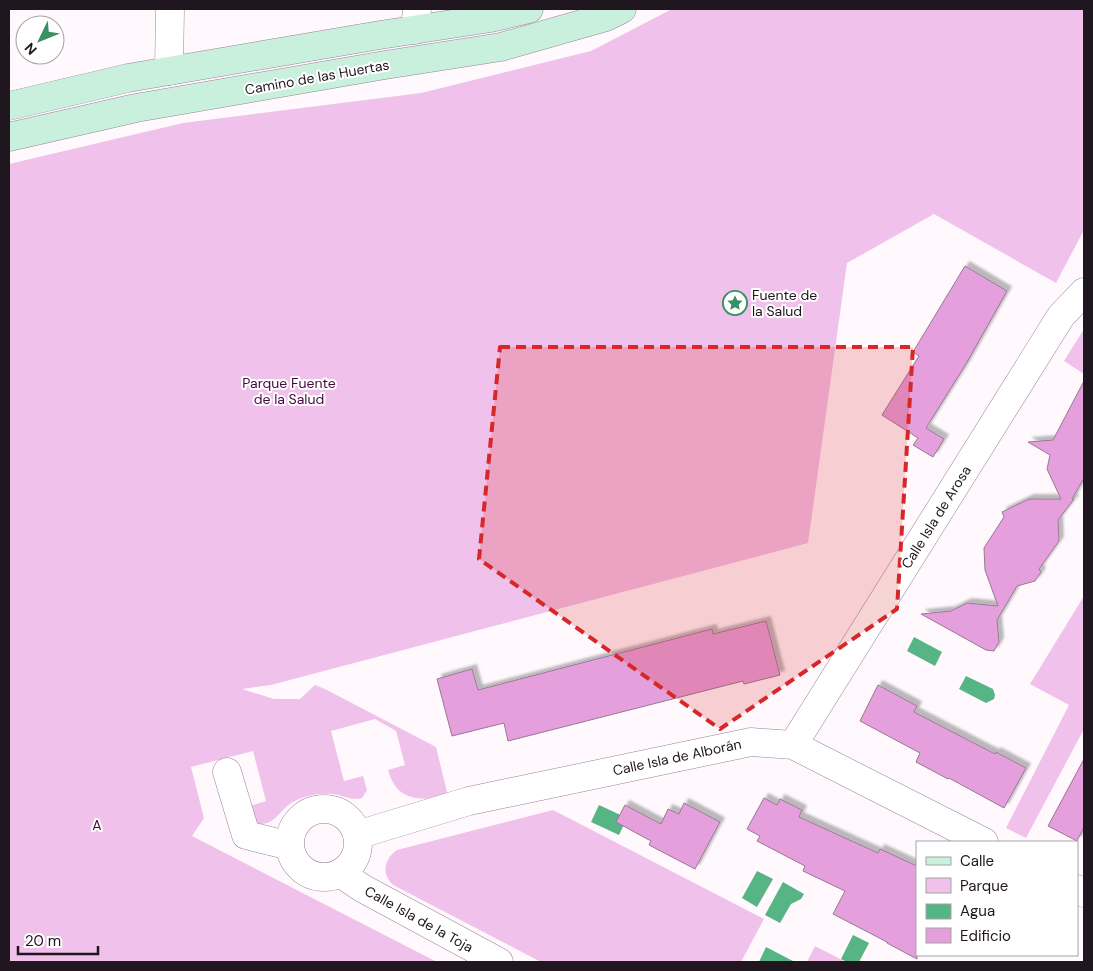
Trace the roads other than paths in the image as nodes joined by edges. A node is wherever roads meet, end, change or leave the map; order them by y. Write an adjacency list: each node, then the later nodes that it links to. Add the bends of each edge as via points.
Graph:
1 (170, 9): 5 (street)
2 (528, 9): 4 (main road, via 491,18)
3 (622, 9): 7 (main road, Camino de las Huertas, via 606,17 500,47 136,108)
4 (416, 20): 5 (main road, via 380,35)
5 (169, 71): 6 (main road)
6 (9, 106)
7 (9, 137)
8 (1084, 292): 9 (street, Calle Isla de Arosa, via 1061,316)
9 (793, 746): 11 (street, Calle Isla de Alborán, via 750,742 469,801); 12 (street, Calle Isla de Alborán)
10 (227, 772): 13 (street, via 246,836)
11 (357, 835): 13 (street, via 345,816 324,809 303,816 291,835); 14 (street, via 355,857)
12 (982, 841)
13 (290, 846): 14 (street, via 293,856 308,872 318,876)
14 (340, 873): 15 (street, Calle Isla de la Toja)
15 (499, 962)

